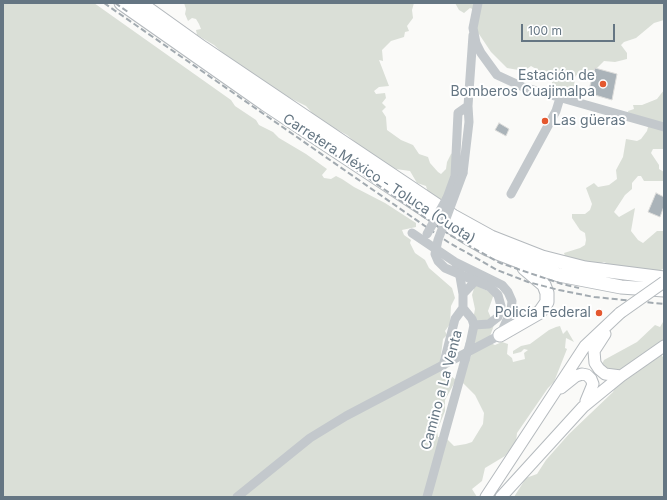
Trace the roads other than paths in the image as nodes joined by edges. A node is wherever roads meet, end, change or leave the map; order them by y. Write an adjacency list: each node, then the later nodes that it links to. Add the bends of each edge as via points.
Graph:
1 (121, 3): 11 (highway, Carretera México - Toluca (Cuota), via 258,100 438,219 482,246)
2 (140, 3): 14 (highway, Carretera México - Toluca (Cuota), via 453,216 491,237 529,253 574,266)
3 (478, 3): 4 (street)
4 (473, 28): 5 (street, via 481,53 497,75 523,87); 6 (street)
5 (560, 98): 7 (street); 8 (street, via 556,111)
6 (468, 106): 10 (street, bridge, via 458,113 456,176); 21 (street, bridge, via 469,122 463,173 435,254 445,268 490,287 498,295 501,306 496,320 486,326)
7 (664, 127)
8 (511, 194)
9 (412, 233): 10 (street)
10 (425, 238): 12 (street)
11 (511, 258): 15 (highway, Carretera México - Toluca (Cuota), via 539,269); 22 (highway, via 542,282 547,293 547,302 540,312)
12 (455, 262): 13 (street); 18 (street)
13 (483, 274): 18 (street); 22 (street, via 502,285 510,297 511,311)
14 (664, 278)
15 (588, 281): 16 (highway); 17 (highway, Carretera México - Toluca (Cuota))
16 (664, 282): 20 (main road, bridge)
17 (664, 290)
18 (463, 294): 19 (street)
19 (463, 308): 21 (street, Camino a La Venta); 24 (street, via 455,319)
20 (616, 317): 25 (main road, via 596,348 594,359 602,372); 26 (main road, via 585,346)
21 (474, 326): 29 (street, Camino a La Venta, bridge)
22 (500, 335): 24 (street)
23 (664, 346): 25 (main road)
24 (444, 366): 28 (street, via 346,416 310,438)
25 (621, 376): 27 (main road)
26 (553, 395): 27 (main road, via 576,376 587,375 593,382 593,387); 30 (main road)
27 (583, 407): 31 (main road)
28 (237, 497)
29 (427, 497)
30 (486, 497)
31 (501, 497)

